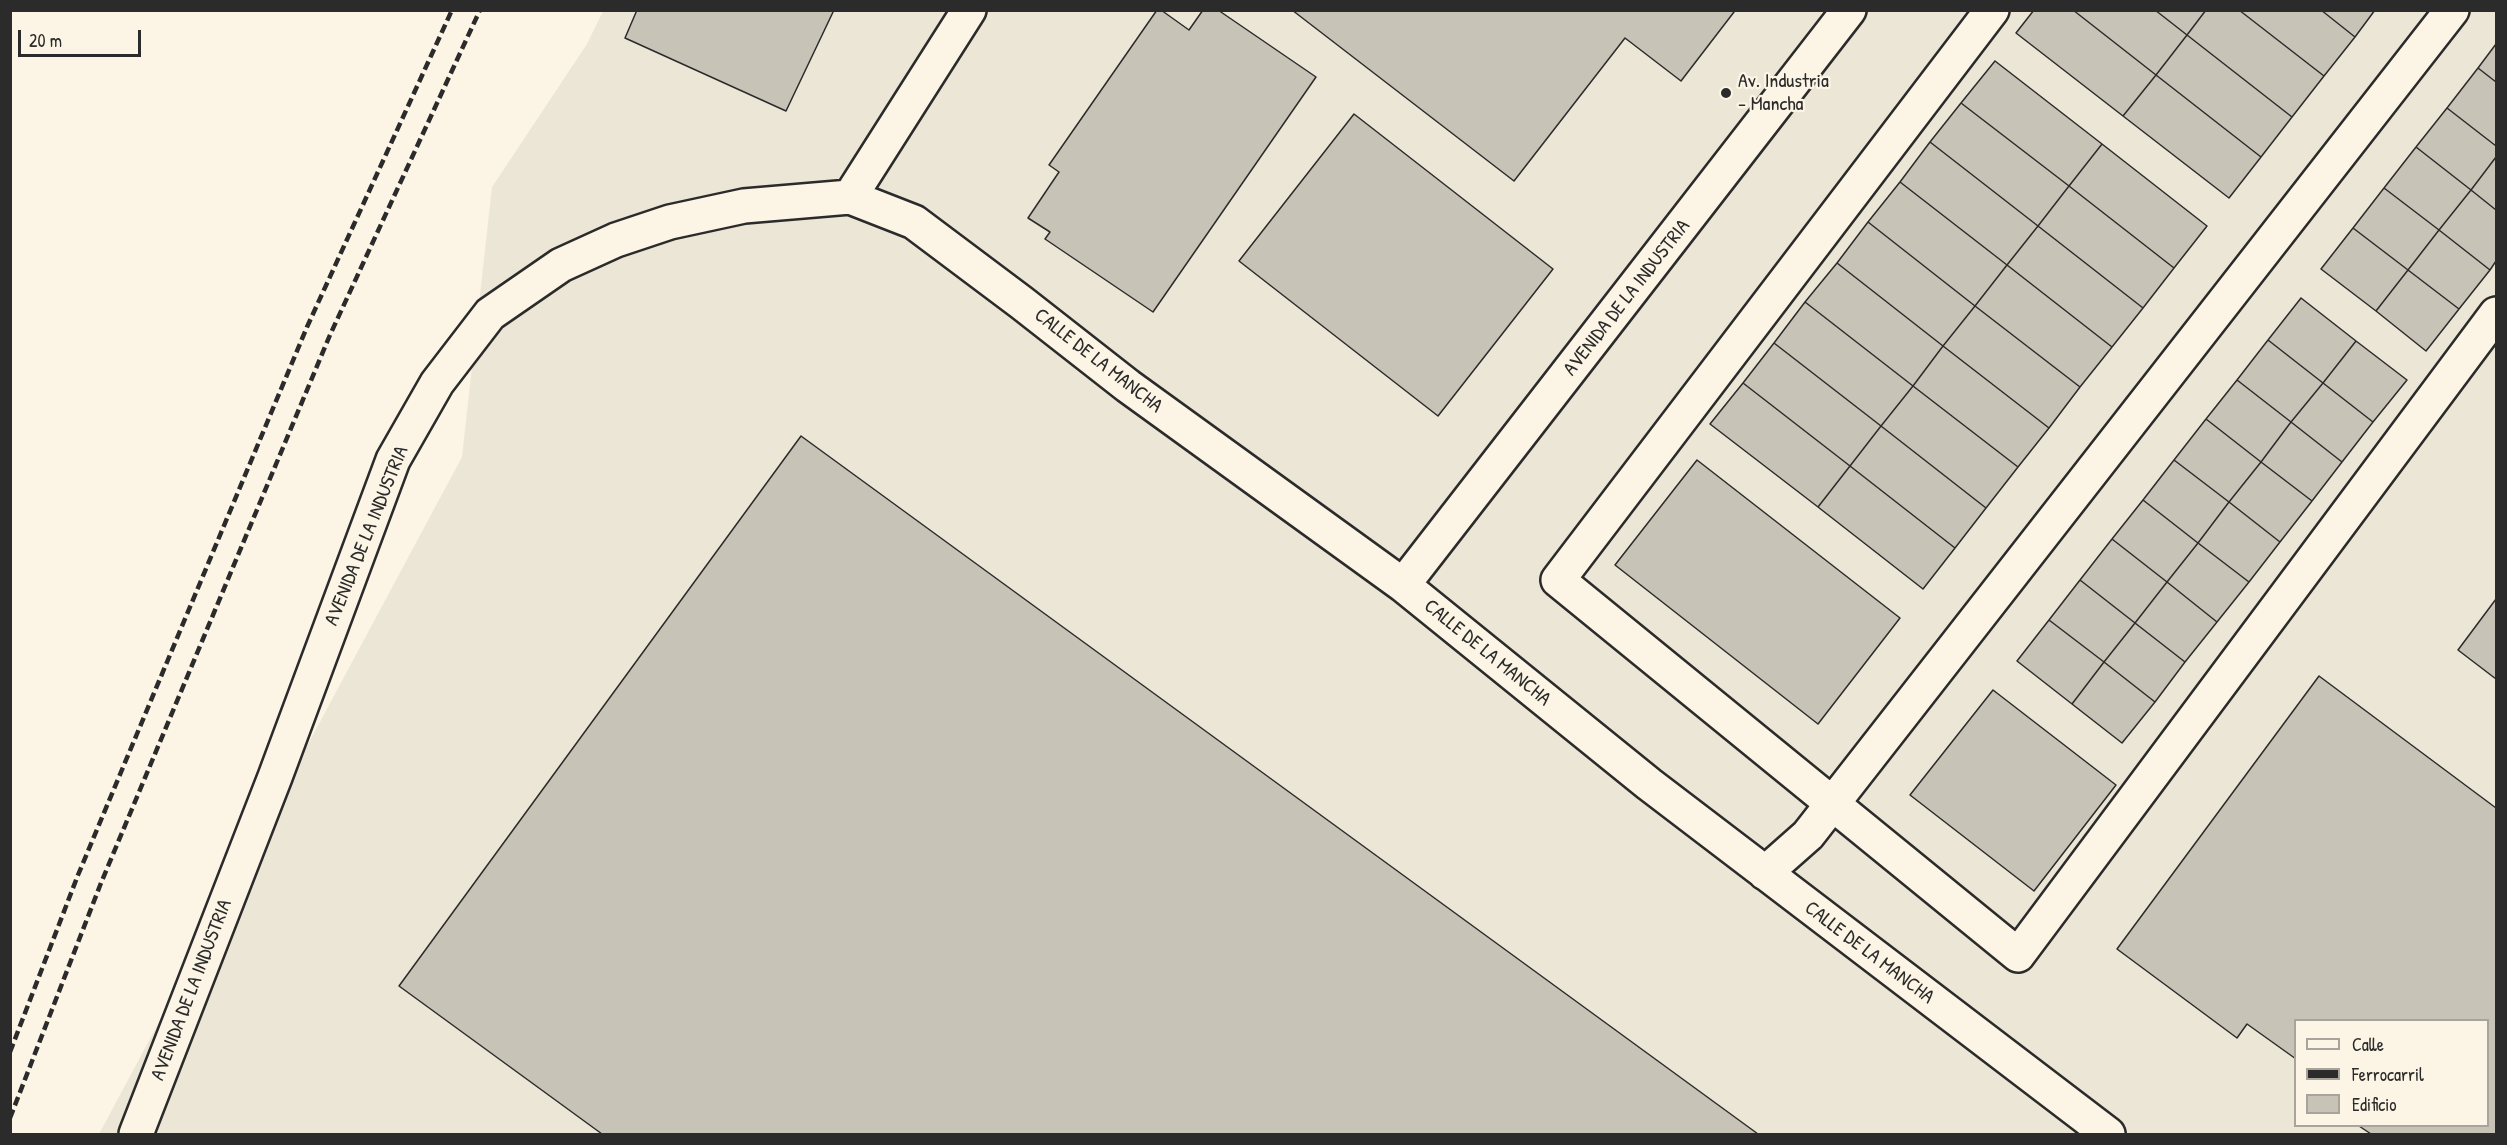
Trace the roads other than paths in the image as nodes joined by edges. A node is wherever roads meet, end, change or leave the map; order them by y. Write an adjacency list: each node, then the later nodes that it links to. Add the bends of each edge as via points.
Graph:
1 (969, 10): 5 (street)
2 (1849, 10): 7 (street, AVENIDA DE LA INDUSTRIA)
3 (1992, 10): 8 (street, via 1558,580)
4 (2452, 10): 8 (street)
5 (850, 197): 7 (street, CALLE DE LA MANCHA, via 914,222 1128,386); 10 (street, AVENIDA DE LA INDUSTRIA, via 744,206 670,222 616,240 561,266 490,314 437,383 393,460)
6 (2496, 314): 8 (street, via 2018,955)
7 (1403, 585): 9 (street, CALLE DE LA MANCHA, via 1648,784)
8 (1831, 805): 9 (street, via 1808,835)
9 (1765, 873): 11 (street, CALLE DE LA MANCHA)
10 (136, 1134)
11 (2108, 1134)

